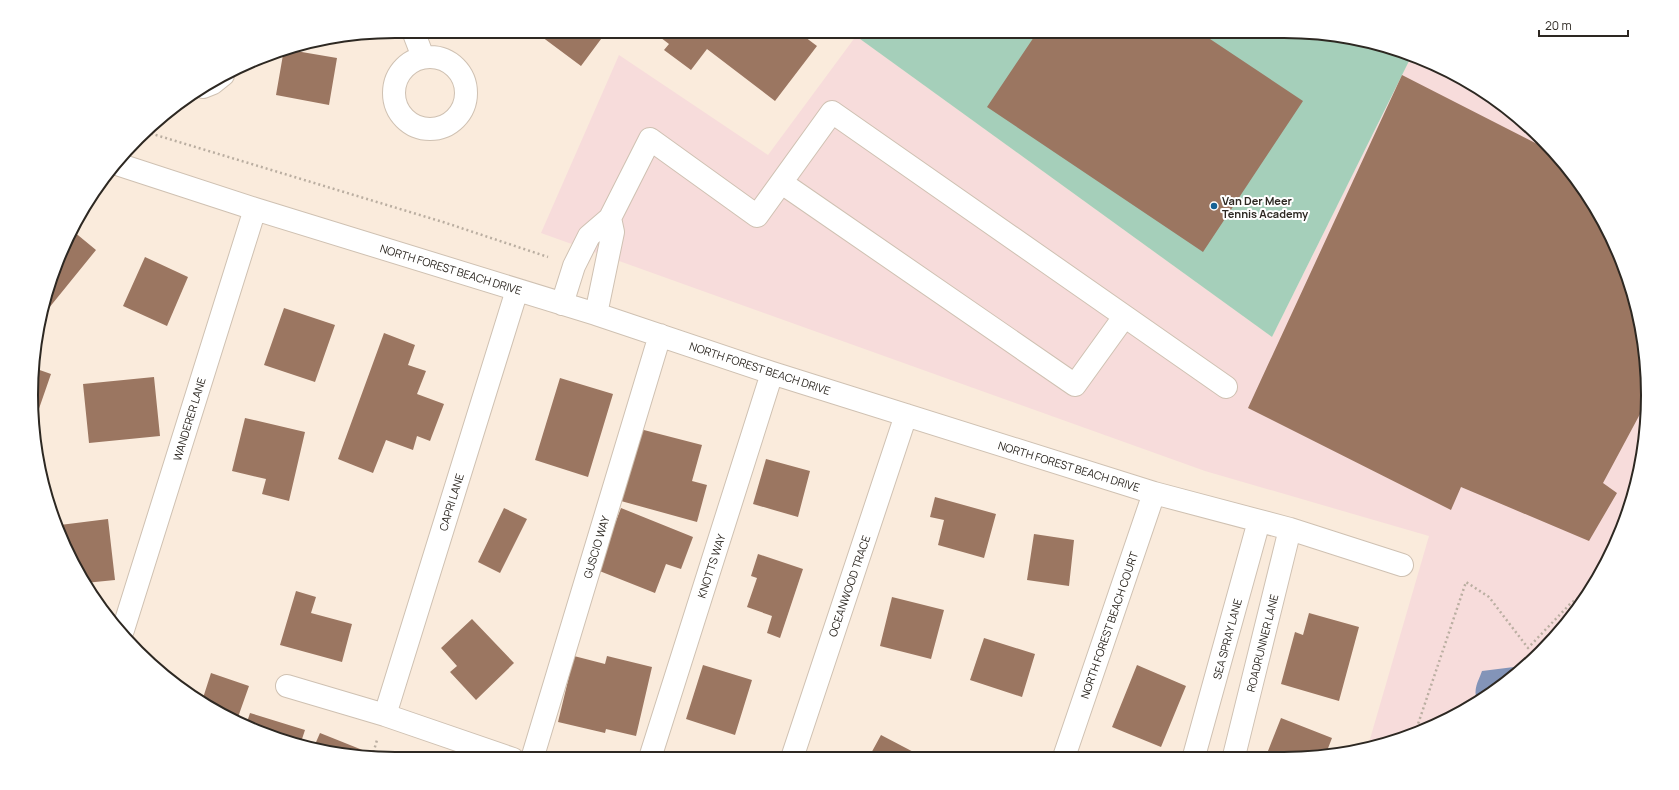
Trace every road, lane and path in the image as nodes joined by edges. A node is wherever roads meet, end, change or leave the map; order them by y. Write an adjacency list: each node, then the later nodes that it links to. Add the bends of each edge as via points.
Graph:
1 (416, 38): 2 (street)
2 (423, 57)
3 (153, 134): 8 (path, via 443,222)
4 (122, 166): 6 (street, NORTH FOREST BEACH DRIVE)
5 (782, 183): 7 (street, via 758,216 650,139); 12 (street, via 1075,385); 12 (street, via 832,112)
6 (255, 209): 9 (street, NORTH FOREST BEACH DRIVE); 22 (street, WANDERER LANE)
7 (610, 218): 8 (street, via 589,236); 11 (street, via 613,232)
8 (574, 266): 10 (street)
9 (517, 290): 10 (street, NORTH FOREST BEACH DRIVE); 24 (street, CAPRI LANE)
10 (562, 304): 11 (street, NORTH FOREST BEACH DRIVE)
11 (596, 314): 13 (street, NORTH FOREST BEACH DRIVE)
12 (1124, 317): 15 (street)
13 (660, 335): 14 (street, NORTH FOREST BEACH DRIVE); 27 (street, GUSCIO WAY)
14 (772, 374): 16 (street, NORTH FOREST BEACH DRIVE); 28 (street, KNOTTS WAY)
15 (1226, 388)
16 (906, 415): 17 (street, NORTH FOREST BEACH DRIVE); 29 (street, OCEANWOOD TRACE)
17 (1154, 493): 18 (street, NORTH FOREST BEACH DRIVE); 30 (street, NORTH FOREST BEACH COURT)
18 (1259, 521): 19 (street, NORTH FOREST BEACH DRIVE); 31 (street, SEA SPRAY LANE)
19 (1290, 529): 20 (street, NORTH FOREST BEACH DRIVE); 32 (street, ROADRUNNER LANE)
20 (1402, 565)
21 (1576, 599): 25 (path, via 1528,648 1489,597 1466,582)
22 (124, 627)
23 (287, 686): 24 (street)
24 (385, 715): 26 (street)
25 (1418, 726)
26 (493, 752)
27 (534, 752)
28 (652, 752)
29 (794, 752)
30 (1066, 752)
31 (1195, 752)
32 (1235, 752)

